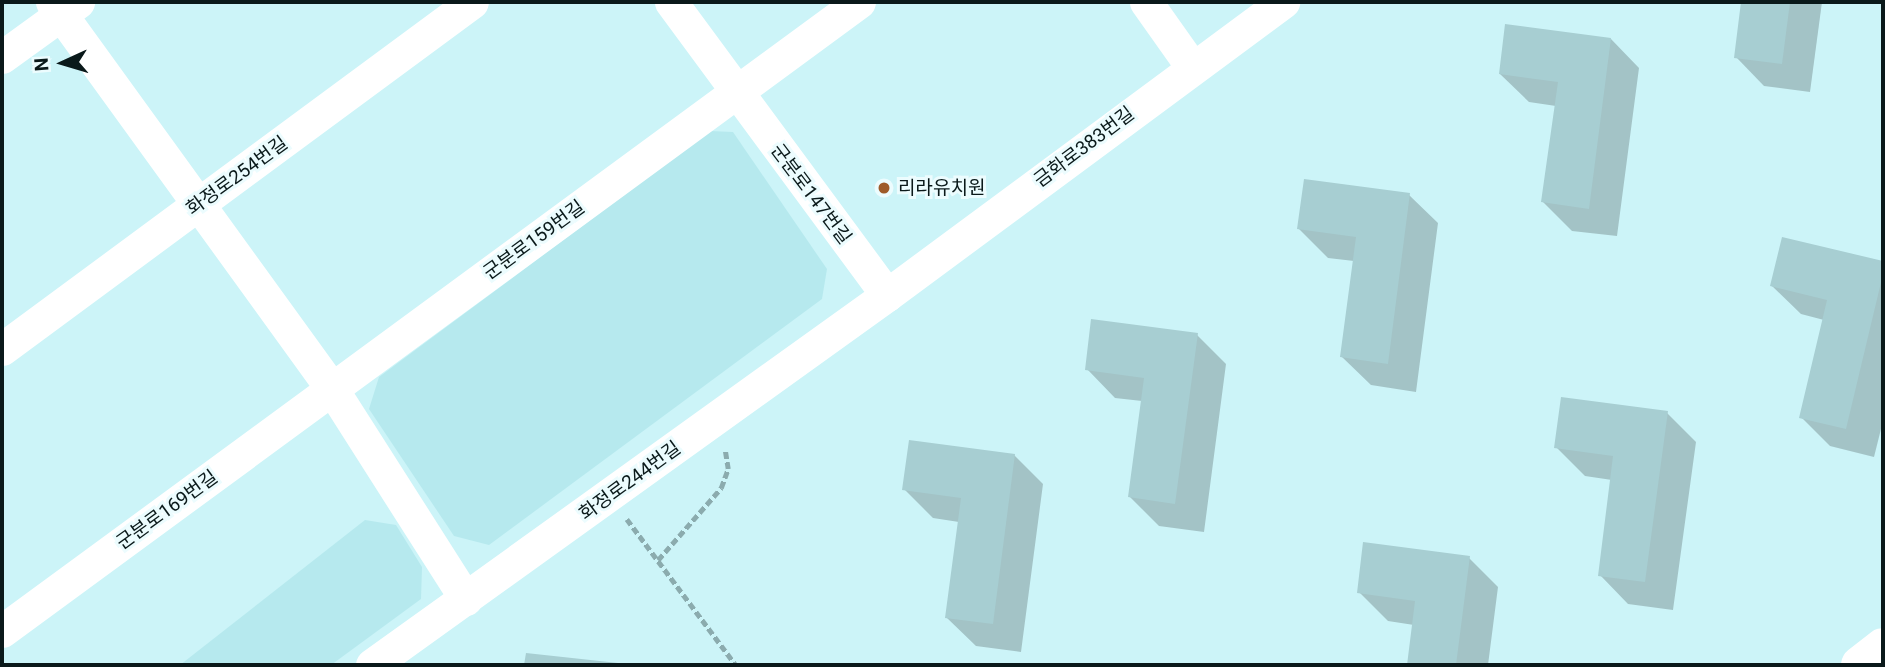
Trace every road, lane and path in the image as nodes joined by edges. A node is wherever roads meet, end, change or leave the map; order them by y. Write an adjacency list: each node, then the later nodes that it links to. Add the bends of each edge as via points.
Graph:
1 (472, 2): 10 (street, 화정로254번길)
2 (671, 2): 9 (street, 군분로147번길)
3 (859, 2): 9 (street)
4 (1146, 2): 8 (street)
5 (1283, 2): 8 (street, 금화로383번길)
6 (63, 6): 7 (street); 10 (street)
7 (2, 57)
8 (1192, 67): 11 (street, 금화로383번길)
9 (736, 92): 11 (street, 군분로147번길); 13 (street, 군분로159번길)
10 (198, 204): 12 (street, 화정로254번길); 13 (street)
11 (887, 295): 14 (street, 화정로244번길)
12 (2, 349)
13 (332, 389): 17 (street); 18 (street, 군분로169번길)
14 (718, 417): 15 (street, 화정로244번길); 16 (path, via 727,459 726,479)
15 (609, 496): 16 (path); 17 (street, 화정로244번길)
16 (658, 560): 21 (path)
17 (466, 599): 20 (street, 화정로244번길)
18 (2, 631)
19 (1883, 647): 22 (street)
20 (372, 665)
21 (736, 665)
22 (1860, 665)

